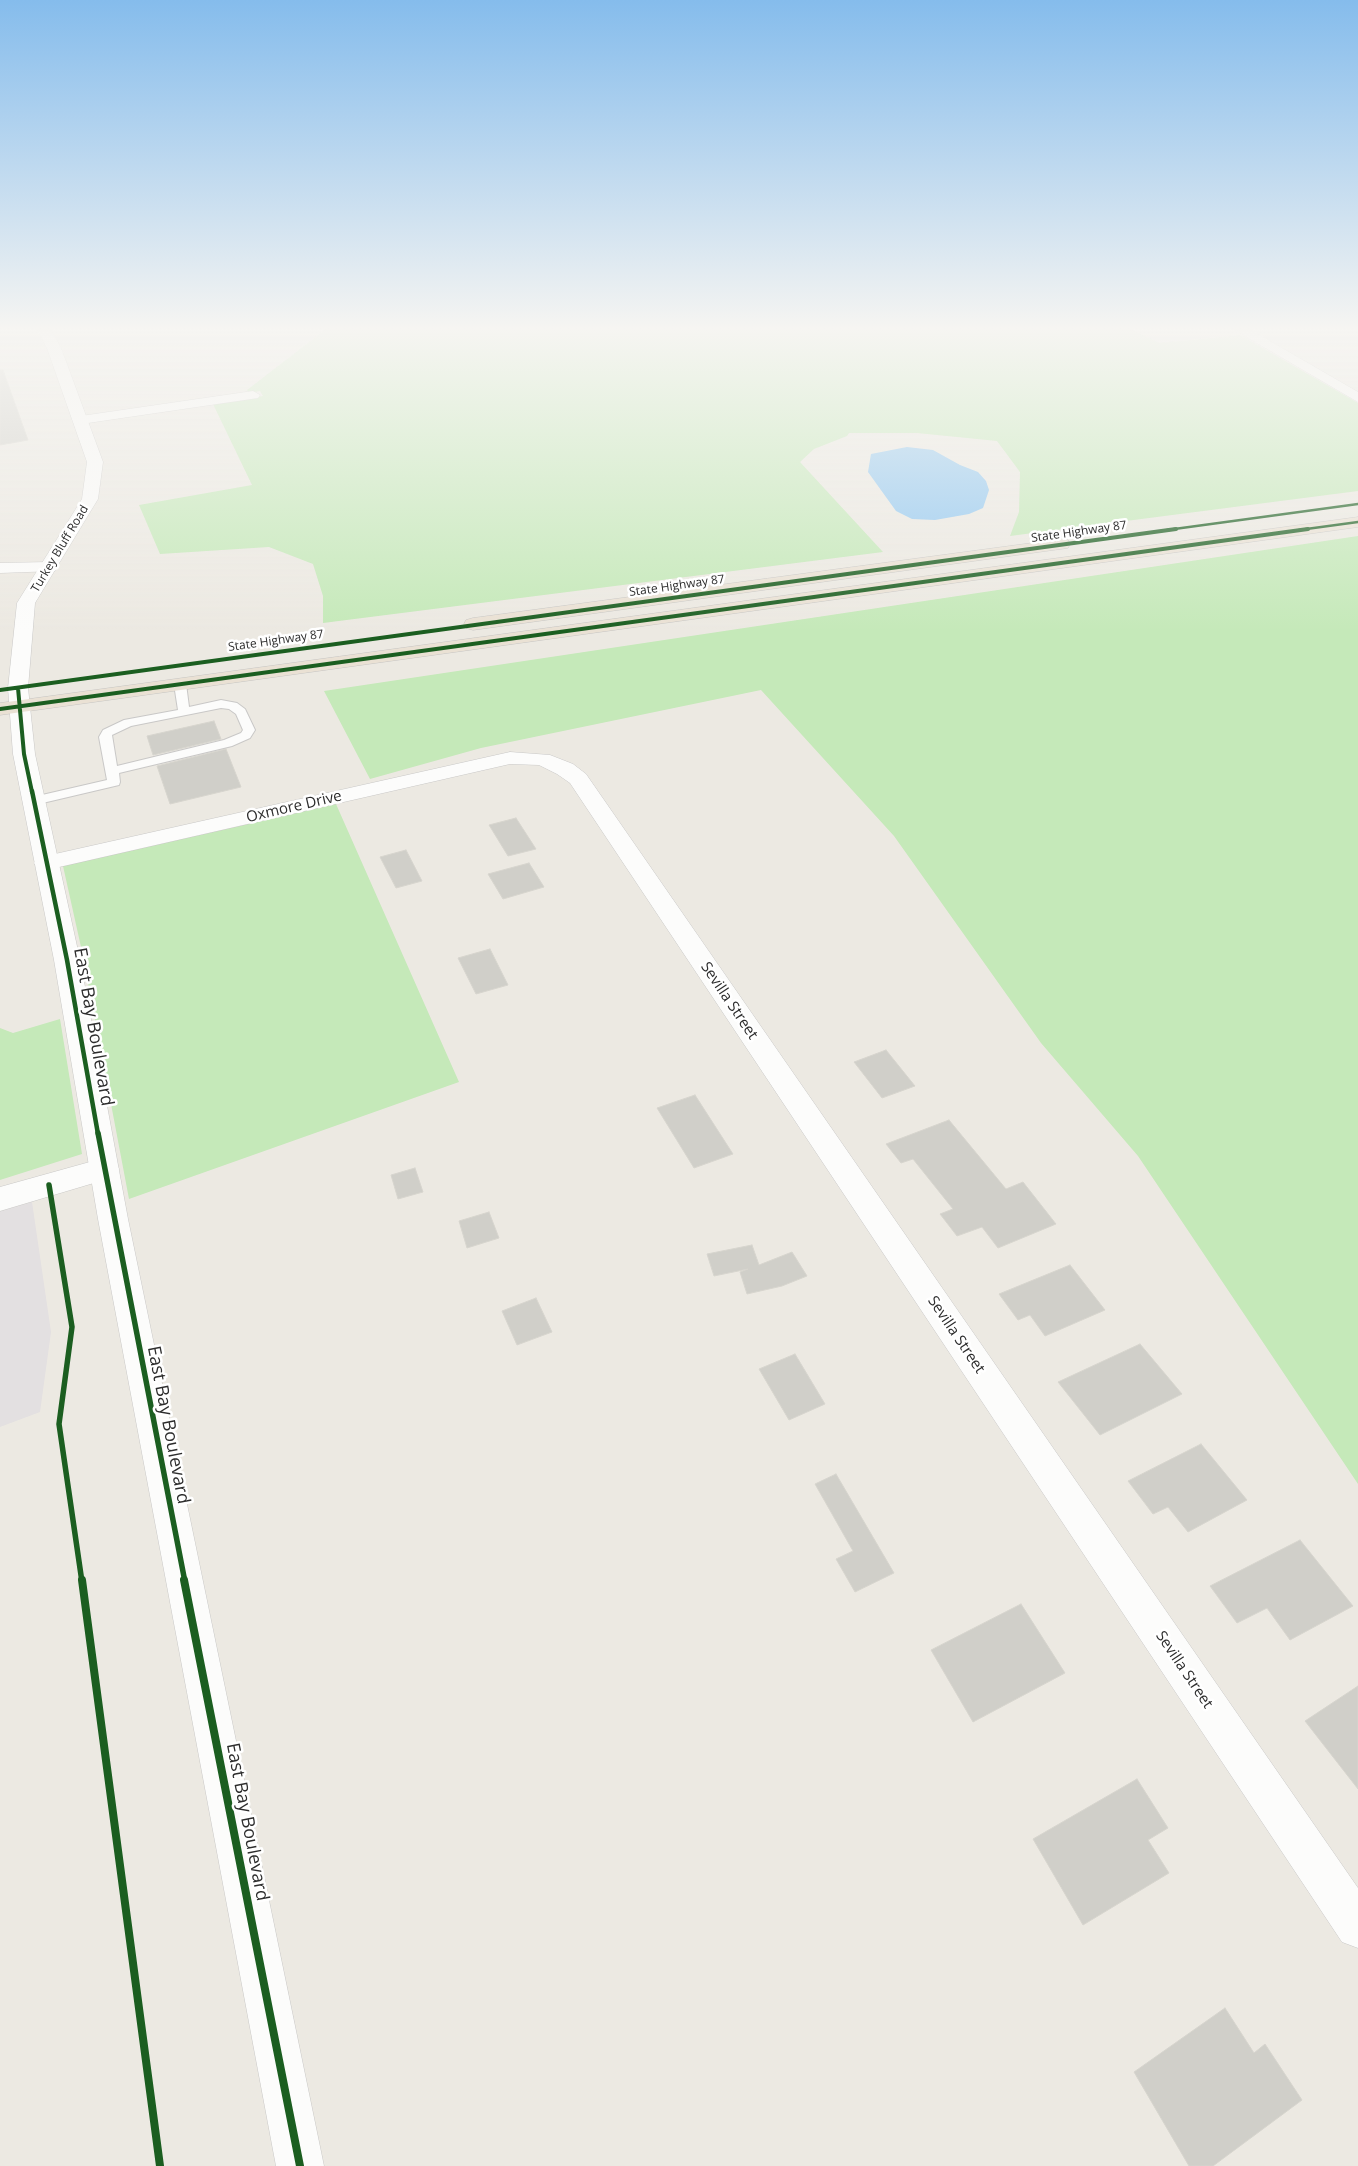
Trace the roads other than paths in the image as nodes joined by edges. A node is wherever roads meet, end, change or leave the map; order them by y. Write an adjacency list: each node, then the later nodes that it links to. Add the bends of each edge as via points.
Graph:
1 (85, 430): 4 (street, Turkey Bluff Road, via 95,462 90,499)
2 (1358, 504): 7 (highway, State Highway 87)
3 (1358, 522): 6 (highway)
4 (48, 567): 5 (street); 7 (street, Turkey Bluff Road, via 26,603)
5 (0, 568)
6 (180, 684): 7 (highway); 8 (lane)
7 (9, 698): 11 (street, East Bay Boulevard)
8 (184, 712): 10 (lane, via 128,723 107,733 105,737); 10 (lane, via 227,704 241,712 249,730 241,739 228,743)
9 (543, 759): 12 (street, Oxmore Drive, via 510,758); 15 (street, Sevilla Street, via 578,779)
10 (112, 771): 11 (lane, via 114,782)
11 (34, 801): 12 (street, East Bay Boulevard)
12 (46, 863): 13 (street, East Bay Boulevard)
13 (104, 1169): 14 (street); 16 (street, East Bay Boulevard)
14 (0, 1199)
15 (1358, 1926)
16 (300, 2166)

